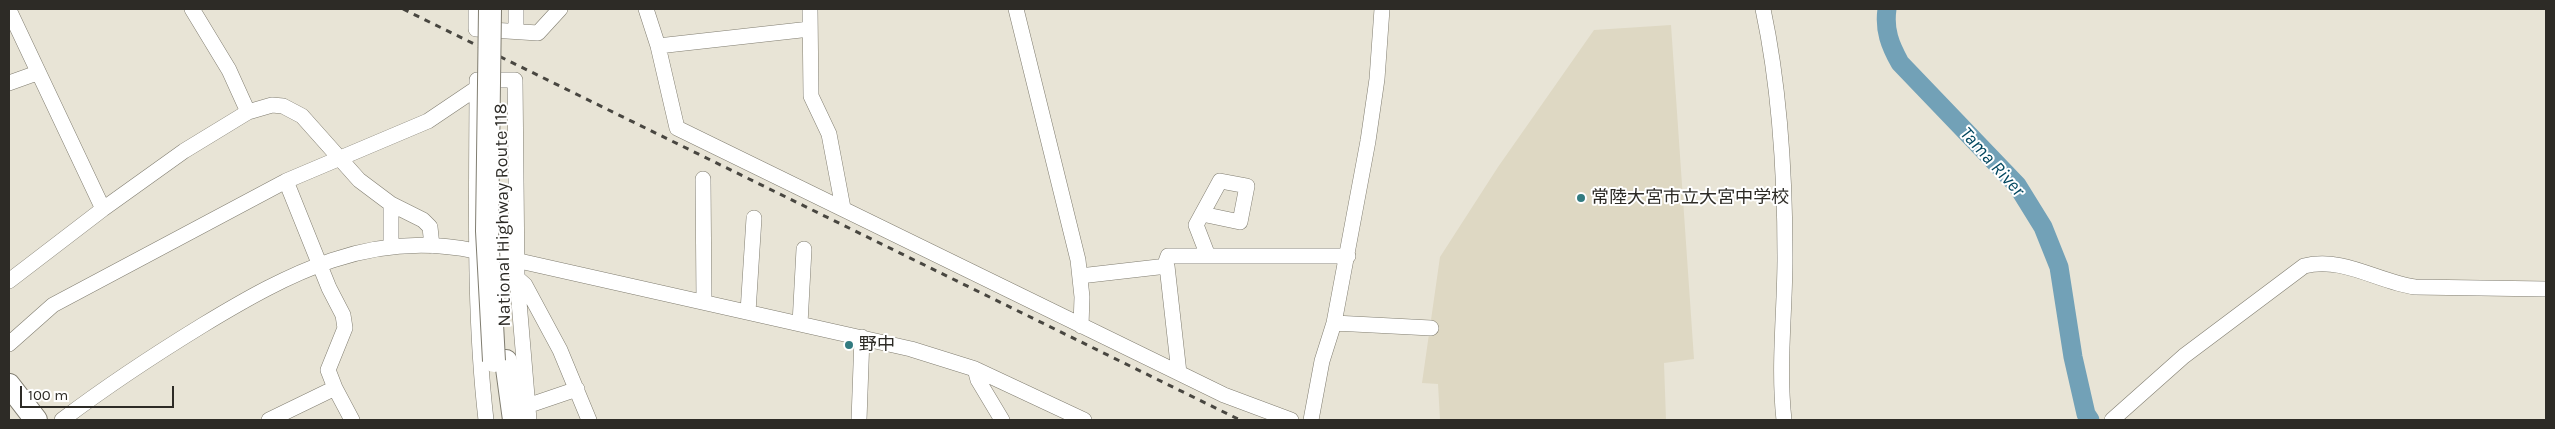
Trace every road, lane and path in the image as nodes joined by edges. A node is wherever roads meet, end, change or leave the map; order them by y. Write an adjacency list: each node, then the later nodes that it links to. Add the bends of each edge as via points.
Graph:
1 (192, 9): 19 (street, via 229,70)
2 (476, 9): 14 (street, via 476,29)
3 (490, 9): 49 (highway, National Highway Route 118, bridge, via 487,231)
4 (502, 9): 49 (highway, National Highway Route 118)
5 (516, 9): 14 (street)
6 (560, 9): 14 (street, via 538,33)
7 (646, 9): 15 (street)
8 (810, 9): 13 (street)
9 (1016, 9): 37 (street)
10 (1382, 9): 33 (street, via 1377,79)
11 (1763, 9): 69 (street, via 1773,56 1783,195)
12 (9, 10): 16 (street)
13 (810, 28): 15 (street); 25 (street, via 811,96 829,134)
14 (516, 31)
15 (658, 46): 25 (street, via 677,128)
16 (37, 73): 17 (street); 24 (street)
17 (9, 83)
18 (477, 88): 20 (street, via 428,121); 31 (street); 34 (street, via 477,80 515,80)
19 (248, 112): 20 (street, via 272,105 294,110); 24 (street, via 184,151)
20 (339, 159): 22 (street); 23 (street, via 359,180)
21 (703, 179): 41 (street)
22 (286, 181): 35 (street); 48 (street, via 53,305)
23 (391, 204): 28 (street); 29 (street, via 430,227)
24 (103, 208): 39 (street)
25 (843, 208): 45 (street)
26 (1202, 214): 32 (street, via 1196,225)
27 (754, 218): 42 (street)
28 (391, 246): 29 (street); 35 (street)
29 (432, 246): 31 (street)
30 (804, 249): 44 (street)
31 (475, 251): 34 (street); 61 (street)
32 (1208, 256): 33 (street); 36 (street, via 1168,256)
33 (1348, 256): 43 (street)
34 (515, 260): 38 (street); 41 (street)
35 (319, 263): 53 (street, via 343,315 345,328 328,370); 58 (street, via 283,278 158,352)
36 (1164, 267): 37 (street); 51 (street, via 1167,266)
37 (1080, 276): 45 (street)
38 (517, 278): 54 (street, via 525,285); 55 (street)
39 (9, 282)
40 (2546, 289): 56 (street, via 2415,287 2340,265 2315,263 2304,266 2184,356)
41 (704, 301): 42 (street)
42 (748, 312): 44 (street)
43 (1334, 323): 46 (street); 68 (street, via 1322,361)
44 (800, 324): 47 (street)
45 (1081, 326): 51 (street)
46 (1431, 328)
47 (862, 337): 50 (street); 64 (street)
48 (9, 344)
49 (500, 361): 55 (highway, National Highway Route 118); 62 (highway, National Highway Route 118)
50 (975, 369): 65 (street); 66 (street)
51 (1179, 373): 67 (street, via 1224,395)
52 (9, 385): 57 (highway)
53 (335, 388): 59 (street); 60 (street)
54 (578, 389): 55 (street); 63 (street)
55 (523, 415)
56 (2117, 416)
57 (36, 420)
58 (62, 420)
59 (270, 420)
60 (352, 420)
61 (486, 420)
62 (501, 420)
63 (589, 420)
64 (859, 420)
65 (1002, 420)
66 (1084, 420)
67 (1291, 420)
68 (1311, 420)
69 (1784, 420)

